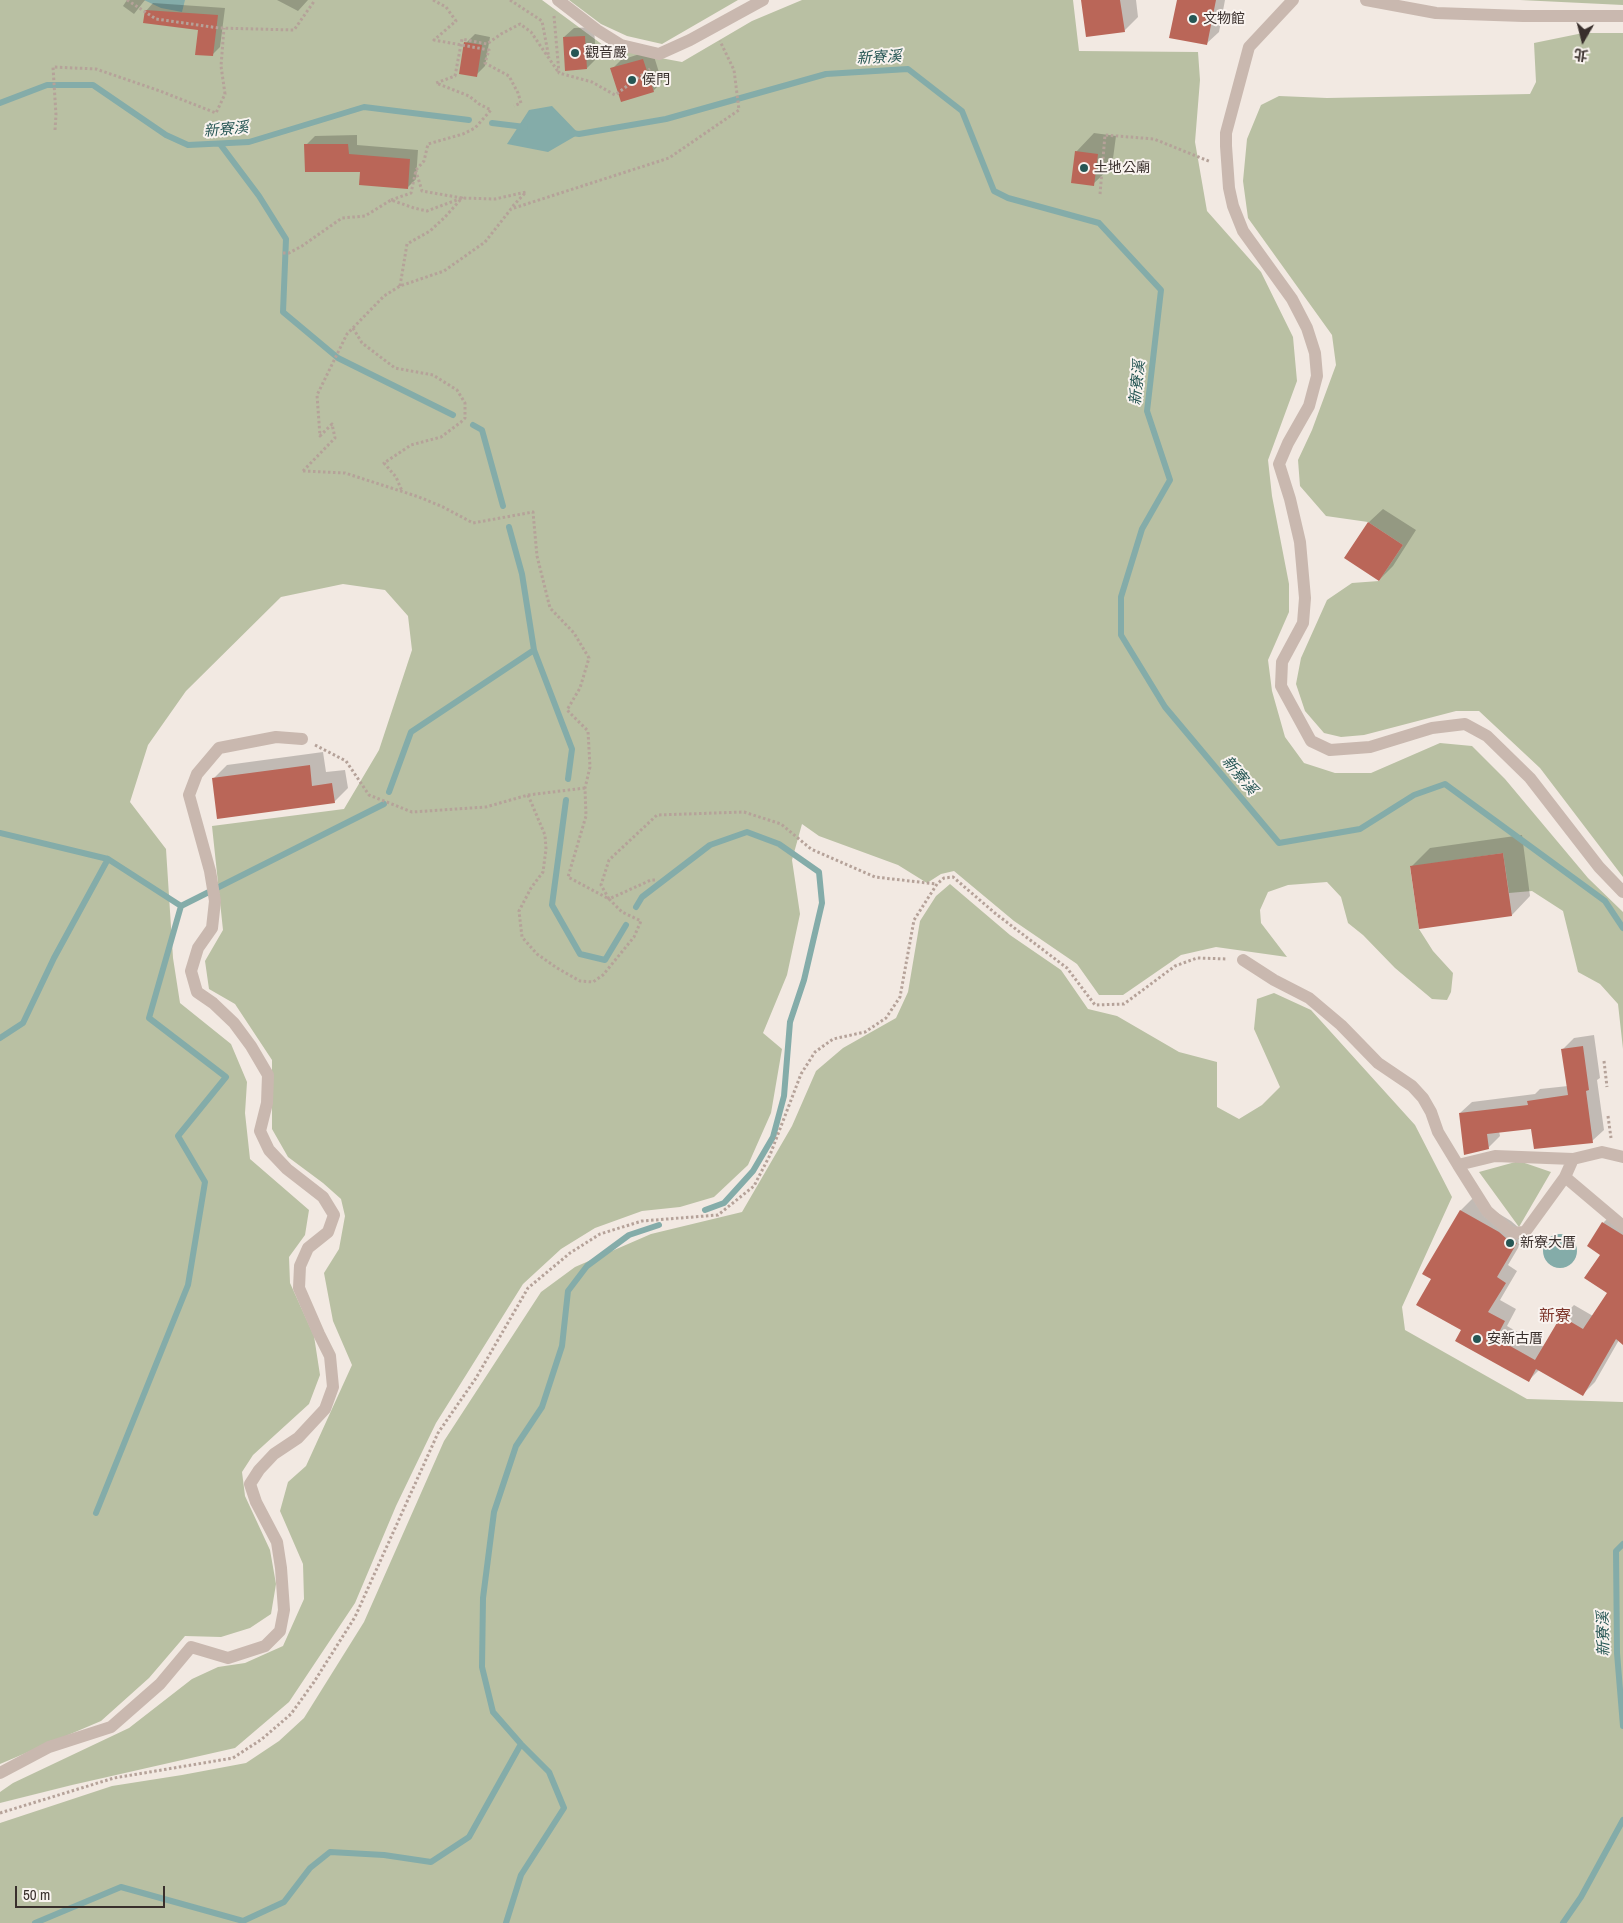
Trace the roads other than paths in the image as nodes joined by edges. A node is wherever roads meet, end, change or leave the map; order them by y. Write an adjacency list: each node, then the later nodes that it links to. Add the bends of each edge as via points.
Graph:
1 (763, 0): 4 (street, via 659,54 621,45)
2 (1294, 0): 7 (street, via 1249,48 1226,133 1229,188 1243,231 1292,299 1315,353 1317,376 1309,406 1279,464 1300,542 1305,598 1303,623 1282,662 1281,686 1311,741 1330,750 1370,747 1432,728 1465,724 1487,736 1517,763 1599,868)
3 (1366, 0): 5 (street, via 1436,13)
4 (556, 5)
5 (1623, 16)
6 (302, 739): 14 (street, via 276,737 219,748 197,774 189,795 215,901 212,928 198,948 191,971 198,992 234,1023 268,1075 267,1104 260,1131 269,1150 287,1169 323,1197 334,1215 328,1232 308,1248 300,1266 300,1288 330,1356 333,1387 326,1409 298,1438 274,1454 250,1484 277,1542 284,1610 280,1631 265,1646 228,1658 191,1647 160,1684 111,1727 49,1747)
7 (1623, 892)
8 (1244, 960): 11 (street, via 1309,998 1378,1063 1412,1086 1423,1098)
9 (1622, 1157): 10 (street, via 1602,1152)
10 (1573, 1159): 11 (street, via 1495,1156); 12 (street)
11 (1458, 1165): 12 (street, via 1480,1203 1512,1233 1525,1232)
12 (1565, 1177): 13 (street)
13 (1623, 1226)
14 (0, 1773)

